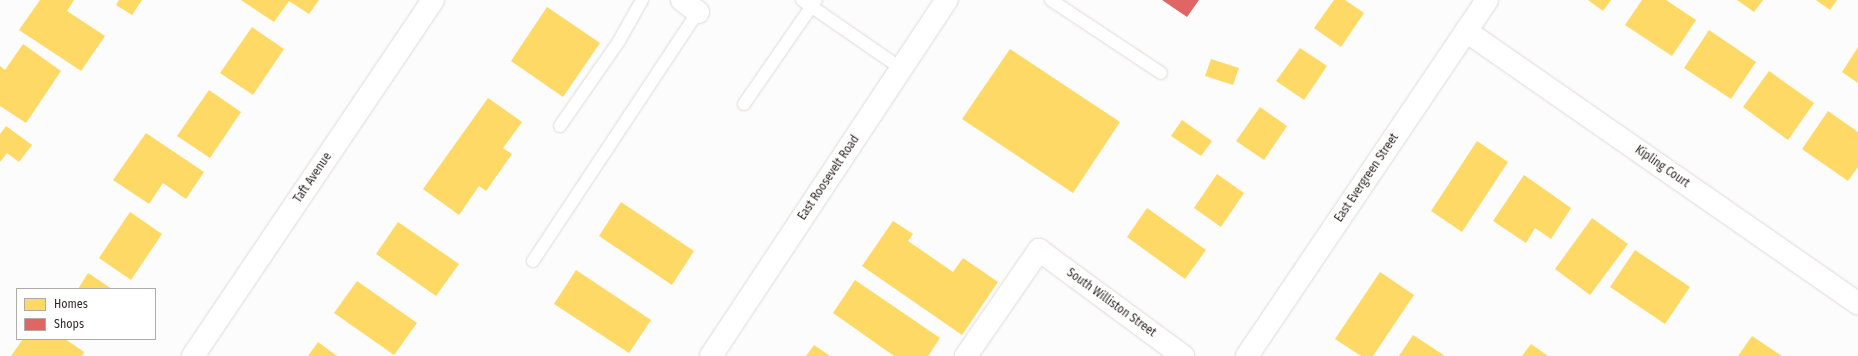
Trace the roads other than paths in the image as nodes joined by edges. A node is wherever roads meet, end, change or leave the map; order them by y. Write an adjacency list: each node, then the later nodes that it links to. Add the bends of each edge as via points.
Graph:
1 (434, 0): 15 (street, Taft Avenue)
2 (642, 0): 12 (lane, via 619,41)
3 (948, 0): 9 (street, East Roosevelt Road)
4 (1051, 0): 10 (lane)
5 (1487, 0): 8 (street, East Evergreen Street)
6 (810, 2): 9 (lane); 11 (lane)
7 (690, 6): 13 (lane)
8 (1466, 31): 14 (street, Kipling Court); 19 (street, East Evergreen Street)
9 (902, 69): 16 (street, East Roosevelt Road)
10 (1161, 73)
11 (744, 104)
12 (560, 126)
13 (533, 261)
14 (1858, 303)
15 (193, 356)
16 (711, 356)
17 (966, 356): 18 (street, South Williston Street, via 1039,250)
18 (1183, 356)
19 (1247, 356)

